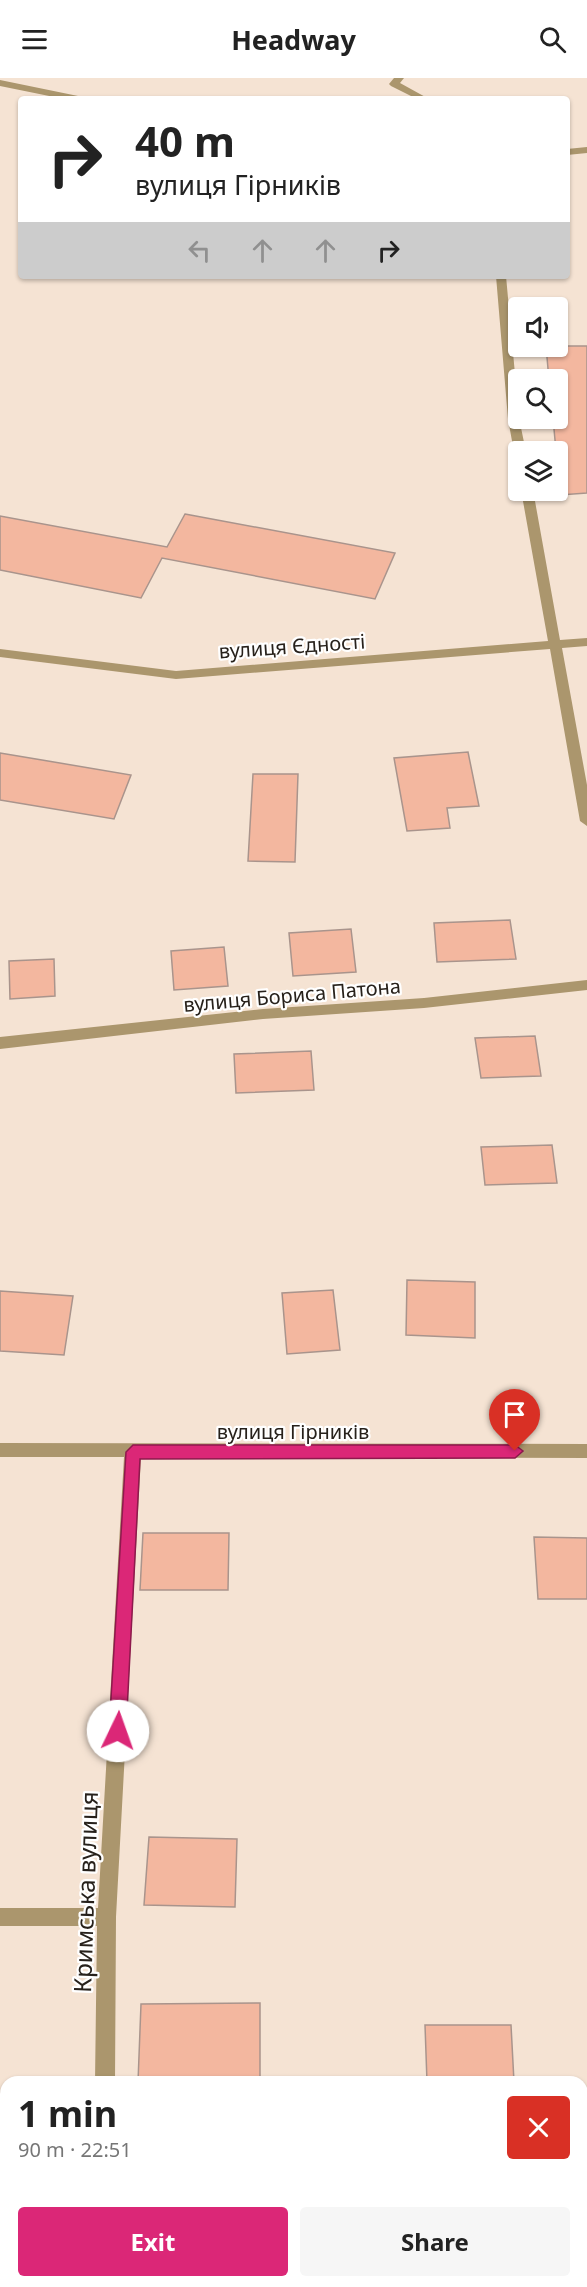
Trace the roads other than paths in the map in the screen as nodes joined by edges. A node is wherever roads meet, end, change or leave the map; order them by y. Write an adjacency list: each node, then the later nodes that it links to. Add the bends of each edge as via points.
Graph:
1 (399, 78): 4 (street, via 394,84)
2 (0, 83): 3 (street)
3 (63, 96)
4 (418, 96)
5 (587, 150): 6 (street)
6 (570, 152)
7 (501, 279): 8 (street)
8 (518, 441)
9 (529, 501): 11 (street)
10 (587, 642): 11 (street, вулиця Єдності)
11 (556, 645): 12 (street, вулиця Єдності, via 176,675); 13 (street)
12 (0, 653)
13 (587, 821)
14 (587, 985): 15 (street, вулиця Бориса Патона)
15 (0, 1043)
16 (0, 1450): 18 (street, вулиця Гірників)
17 (587, 1451): 18 (street, вулиця Гірників)
18 (133, 1452): 20 (street, Кримська вулиця)
19 (0, 1917): 20 (street)
20 (107, 1917): 21 (street, Кримська вулиця)
21 (105, 2076)

